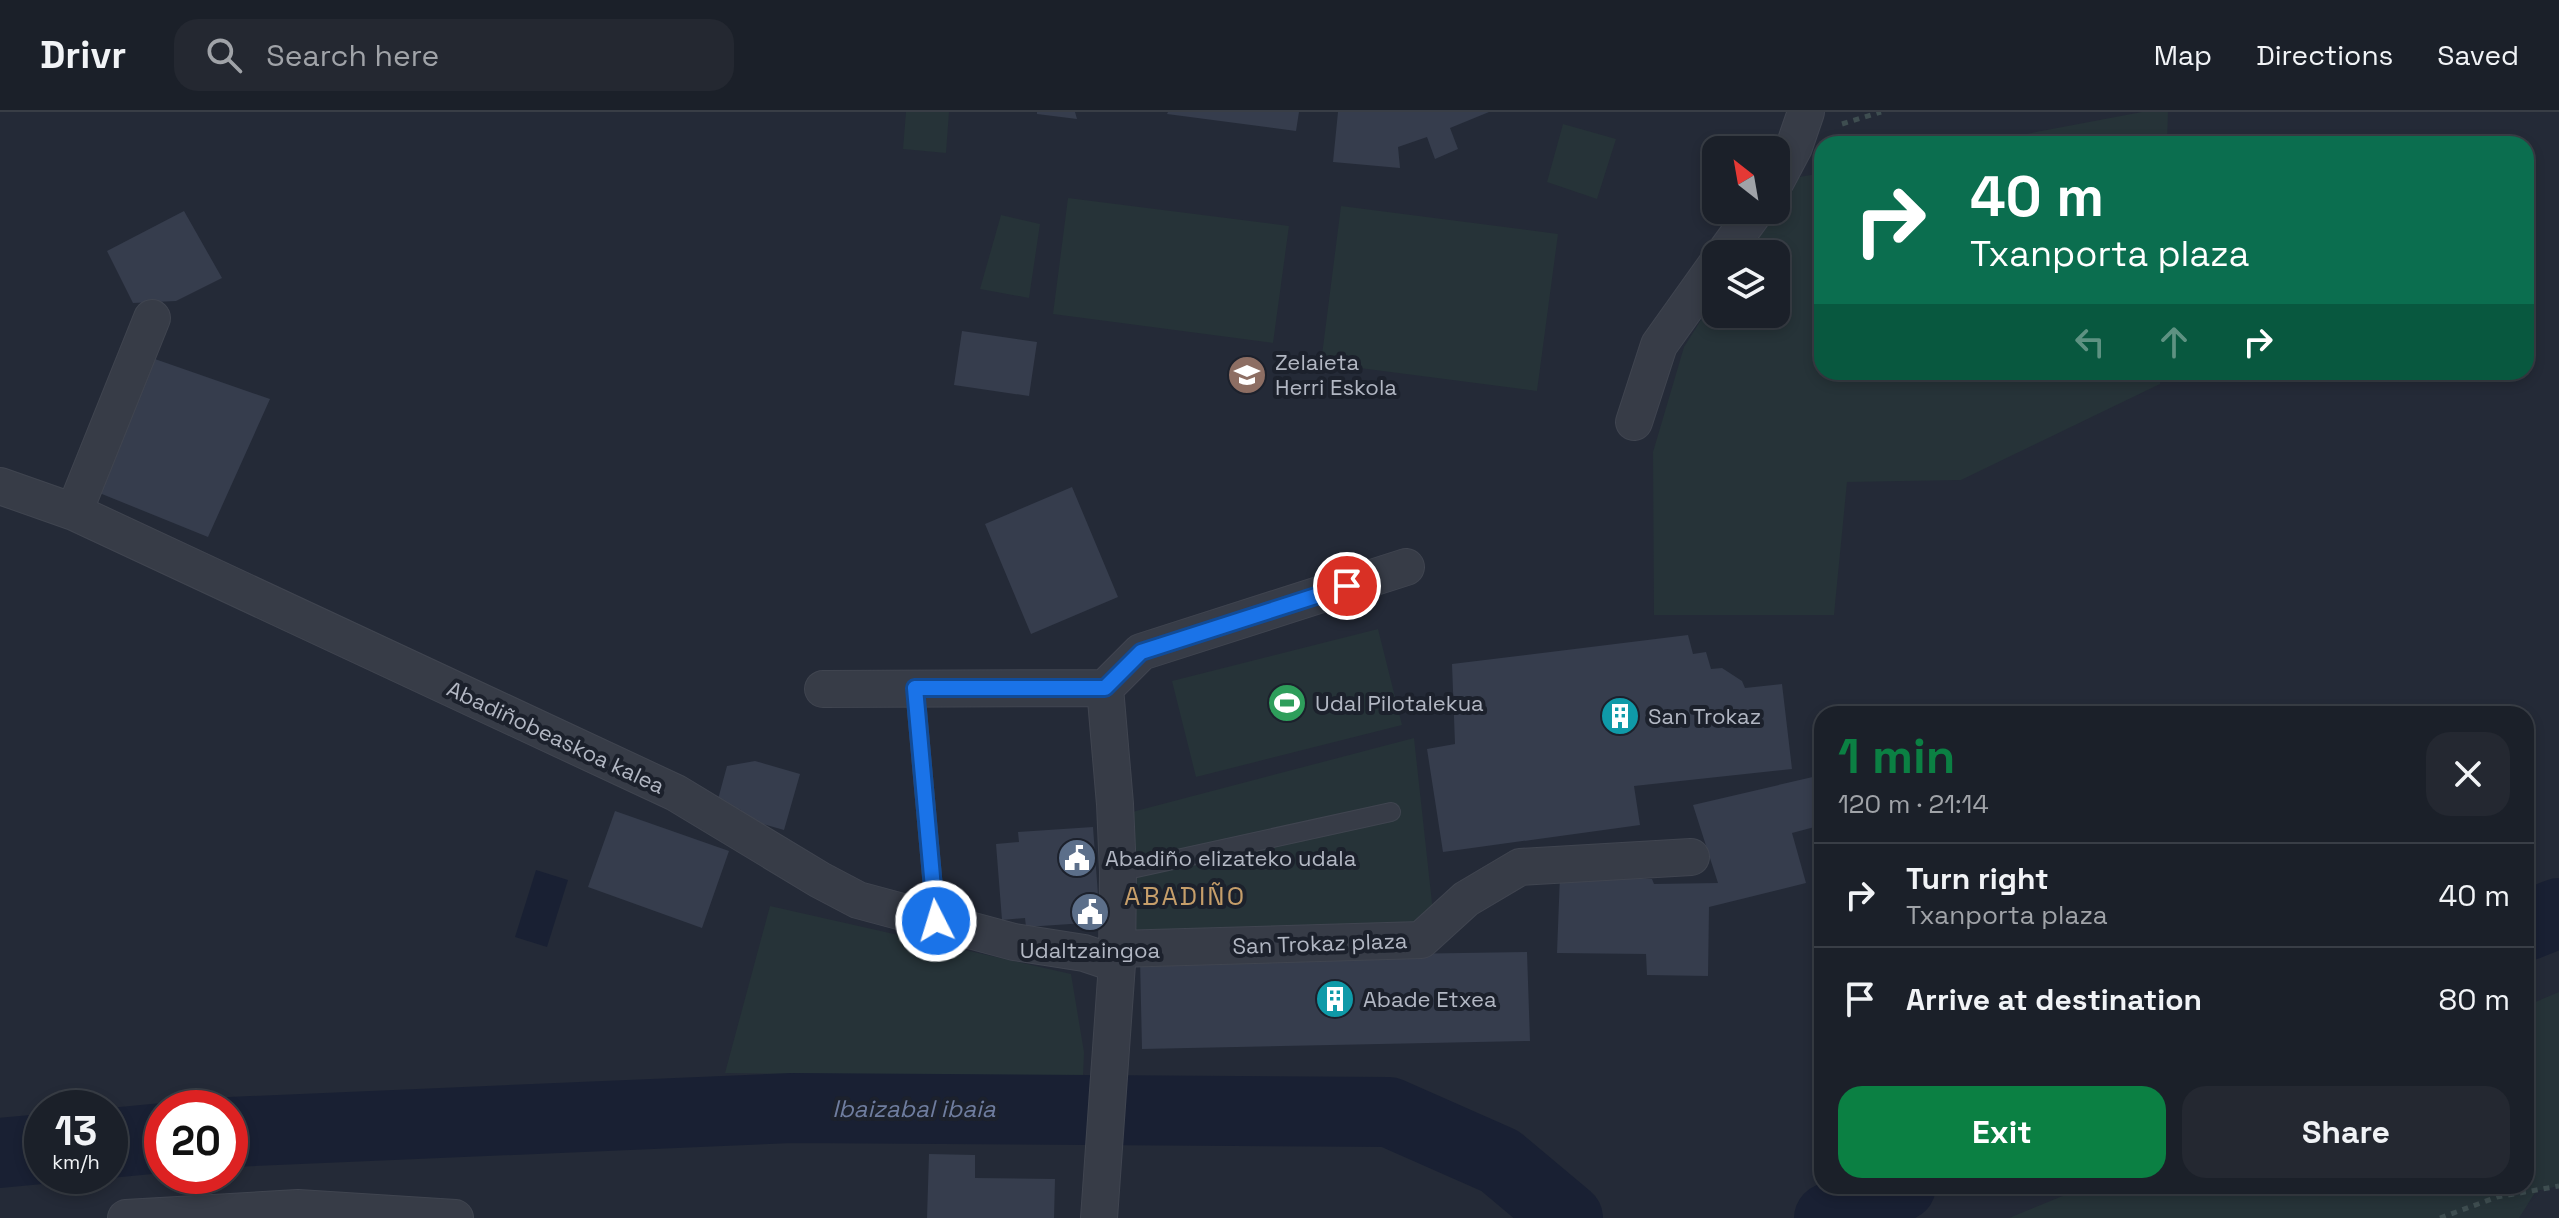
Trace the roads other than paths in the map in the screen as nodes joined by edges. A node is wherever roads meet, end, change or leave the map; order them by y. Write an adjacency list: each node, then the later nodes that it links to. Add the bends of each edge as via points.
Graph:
1 (1806, 112): 2 (street)
2 (1790, 155)
3 (1702, 285): 5 (street, via 1659,345)
4 (152, 318): 7 (street)
5 (1634, 422)
6 (0, 486): 7 (street, Abadiñobeaskoa kalea)
7 (74, 512): 15 (street, Abadiñobeaskoa kalea, via 676,793 858,900)
8 (1406, 567): 10 (street, via 1141,652)
9 (915, 688): 10 (street); 11 (street); 15 (lane)
10 (1105, 688): 14 (street)
11 (823, 689)
12 (1391, 812): 14 (lane)
13 (1691, 857): 16 (street, San Trokaz plaza, via 1520,867 1466,899 1421,940)
14 (1118, 872): 16 (street)
15 (936, 921): 16 (street, Abadiñobeaskoa kalea, via 1014,942)
16 (1117, 957): 20 (street)
17 (296, 1213): 18 (street); 19 (street)
18 (126, 1218)
19 (455, 1218)
20 (1099, 1218)

